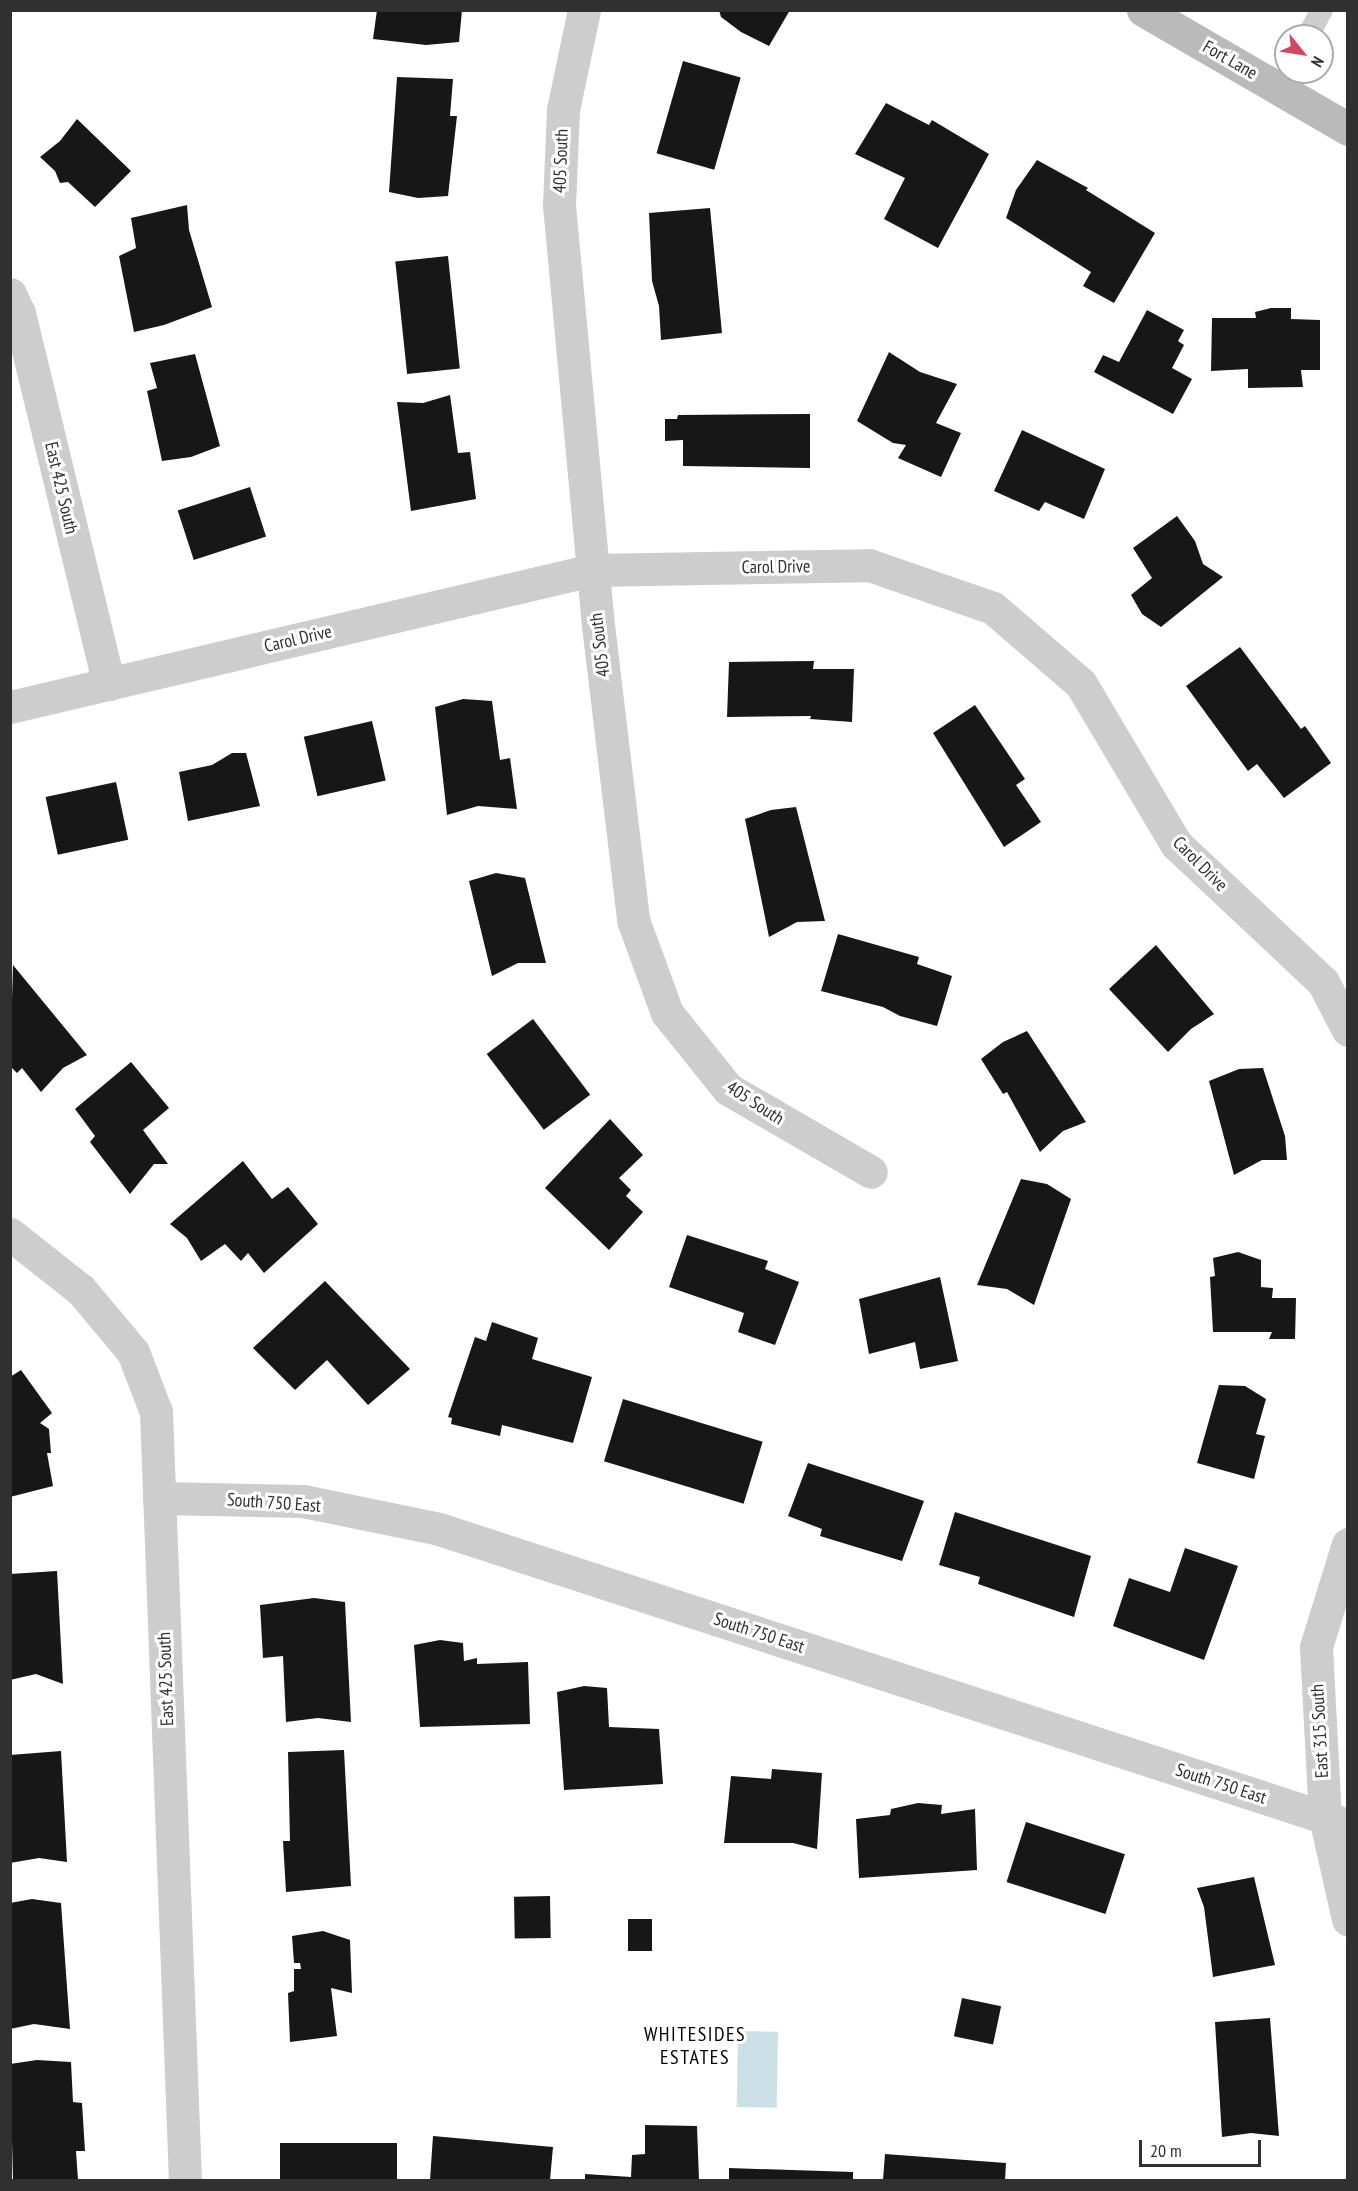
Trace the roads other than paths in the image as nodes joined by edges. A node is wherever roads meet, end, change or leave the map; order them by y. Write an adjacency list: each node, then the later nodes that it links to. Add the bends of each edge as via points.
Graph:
1 (584, 10): 9 (street, 405 South, via 563,110 559,205)
2 (1143, 10): 5 (main road, Fort Lane)
3 (1322, 10): 4 (lane)
4 (1314, 24)
5 (1274, 76)
6 (1287, 84): 7 (main road, Fort Lane)
7 (1347, 129)
8 (10, 294): 10 (street, East 425 South, via 20,313)
9 (592, 570): 10 (street, Carol Drive); 12 (street, Carol Drive, via 869,565 993,608 1081,684 1176,844 1323,982); 13 (street, 405 South, via 633,920 667,1013 728,1089)
10 (109, 684): 11 (street, Carol Drive)
11 (10, 707)
12 (1347, 1030)
13 (871, 1172)
14 (10, 1234): 15 (street, East 425 South, via 81,1290 133,1352 156,1412)
15 (159, 1498): 17 (street, South 750 East, via 303,1501 439,1529); 19 (street, East 425 South)
16 (1347, 1544): 17 (street, East 315 South, via 1316,1647)
17 (1336, 1821): 18 (street, East 315 South)
18 (1347, 1919)
19 (185, 2181)

